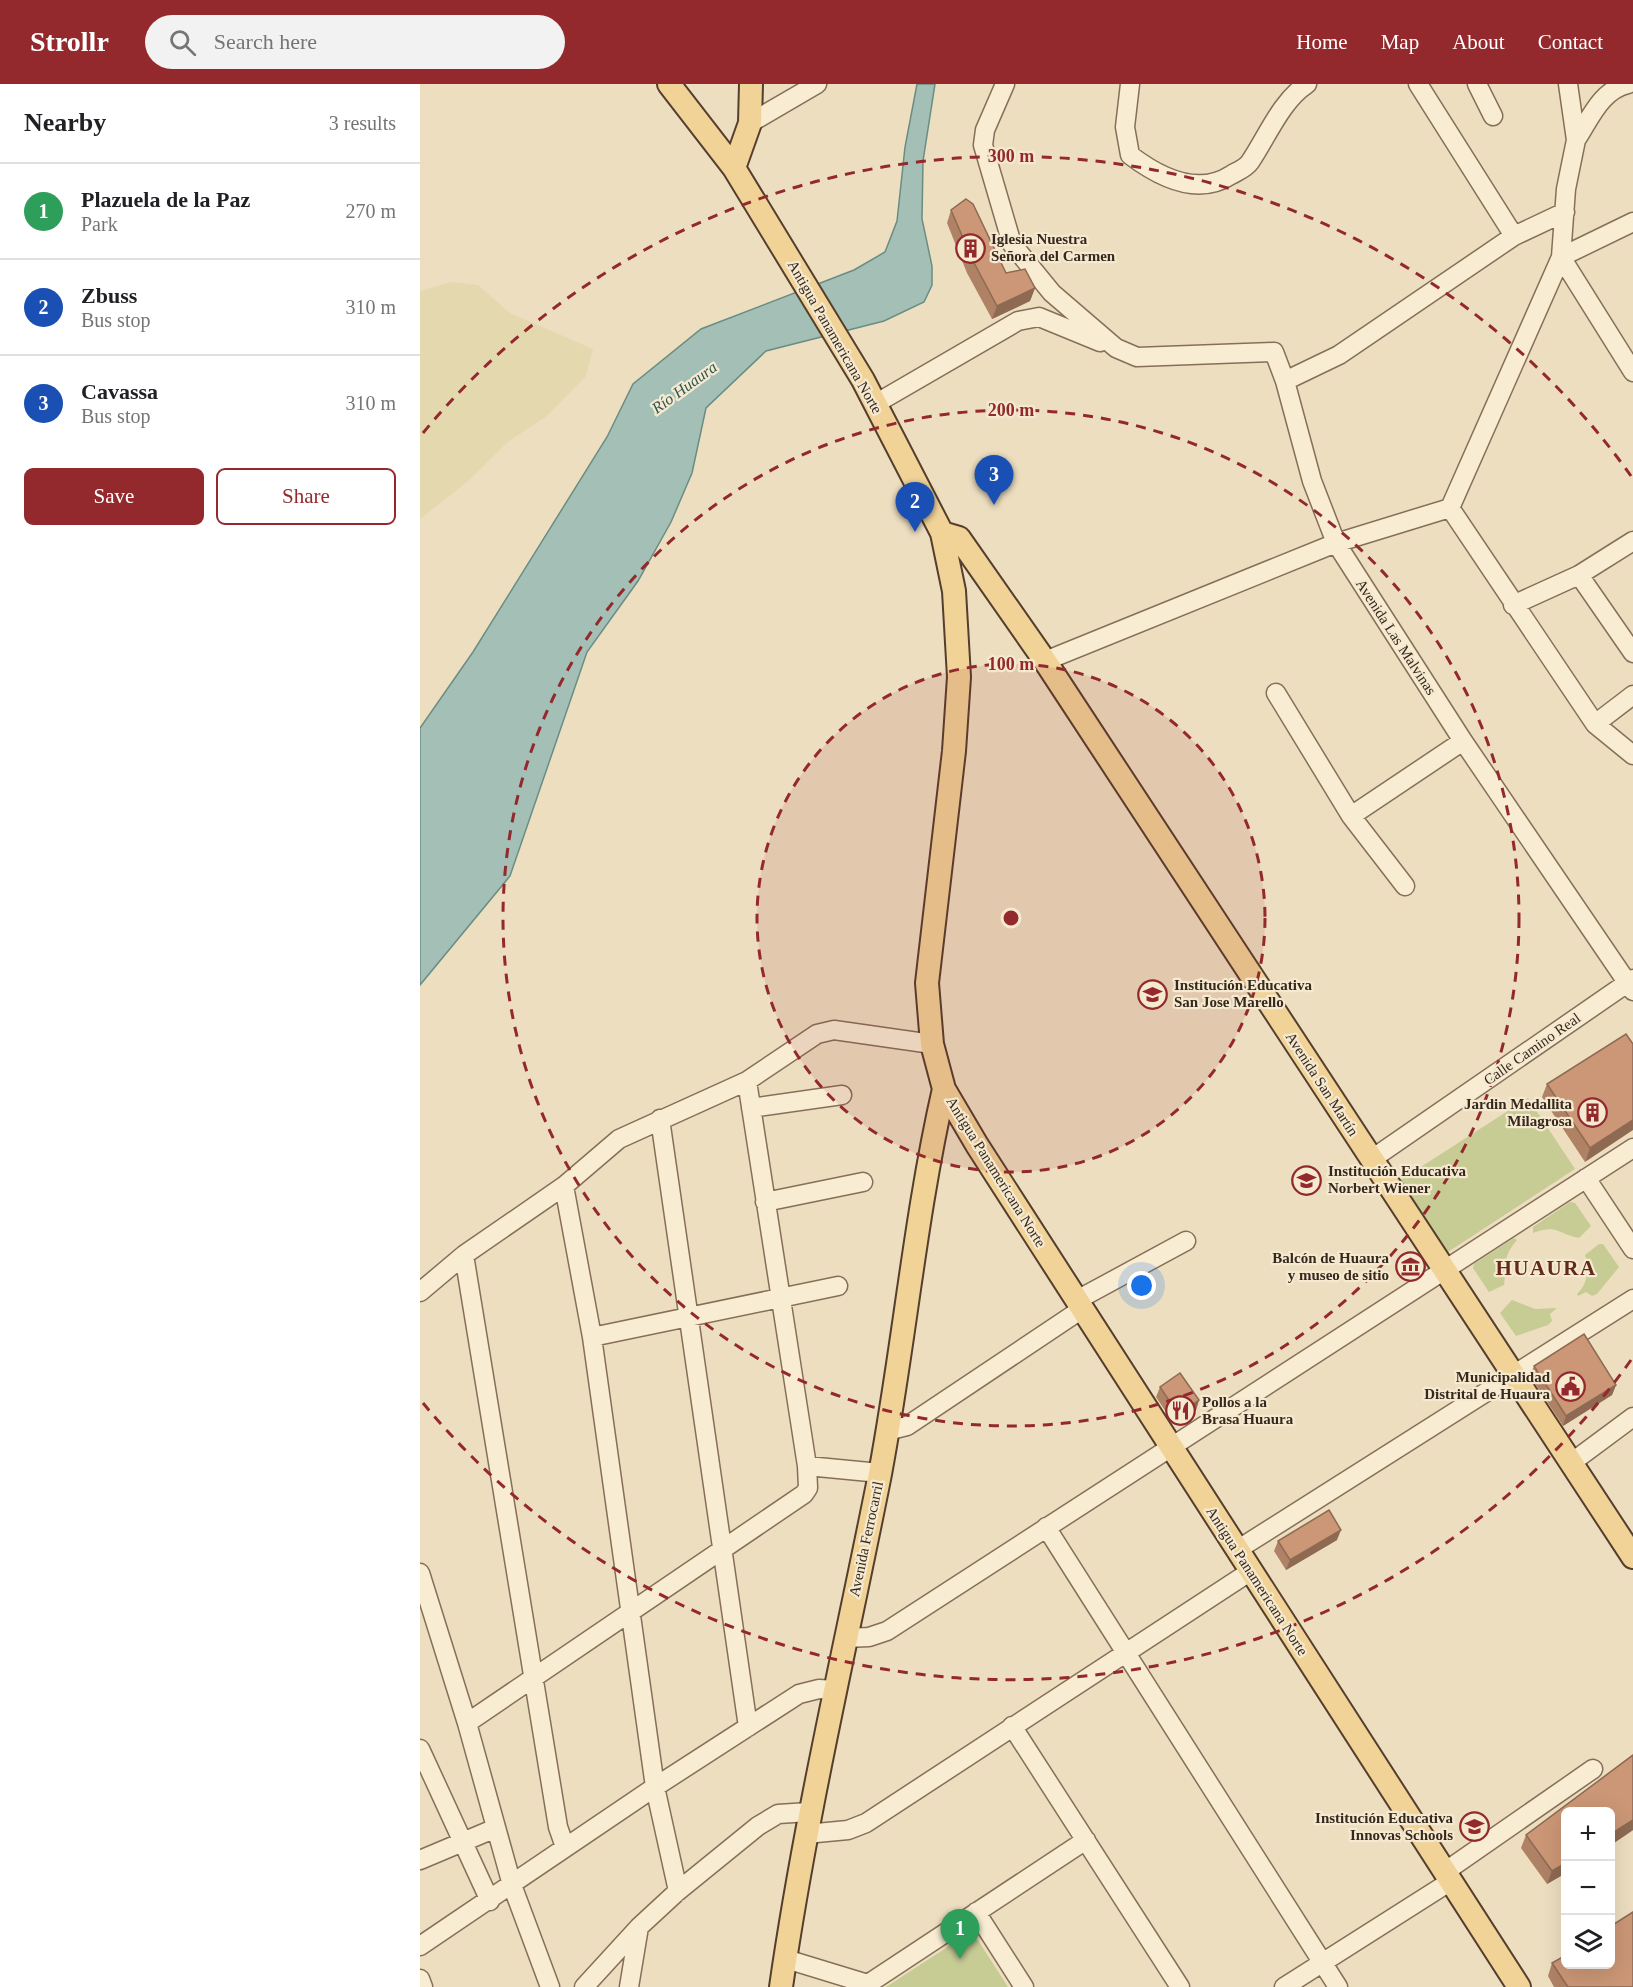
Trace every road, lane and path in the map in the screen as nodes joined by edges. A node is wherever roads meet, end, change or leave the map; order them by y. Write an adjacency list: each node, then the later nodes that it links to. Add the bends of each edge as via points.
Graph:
1 (669, 84): 14 (main road, Antigua Panamericana Norte)
2 (751, 84): 12 (main road)
3 (817, 84): 12 (street)
4 (1005, 84): 19 (street, via 985,130 983,145 1012,244 1052,294)
5 (1307, 84): 10 (street, via 1276,119 1248,165 1225,179 1201,186 1151,171 1130,155 1125,127)
6 (1418, 84): 17 (street)
7 (1477, 84): 11 (street)
8 (1568, 84): 13 (street)
9 (1628, 84): 13 (street, via 1611,90 1603,98)
10 (1130, 85)
11 (1493, 116)
12 (750, 123): 14 (main road)
13 (1576, 140): 15 (street)
14 (734, 168): 22 (main road, Antigua Panamericana Norte)
15 (1565, 212): 17 (street); 18 (street)
16 (1633, 222): 18 (street)
17 (1514, 236): 21 (street, via 1339,355)
18 (1561, 257): 20 (street); 23 (street)
19 (1116, 348): 21 (street, Avenida Las Malvinas, via 1137,357 1274,352); 22 (street, via 1039,317 1029,317)
20 (1633, 372)
21 (1285, 381): 26 (street, Avenida Las Malvinas, via 1312,481)
22 (875, 404): 24 (main road, Antigua Panamericana Norte)
23 (1450, 508): 26 (street); 28 (street)
24 (942, 532): 30 (main road, Avenida San Martín, via 959,538); 39 (main road, Antigua Panamericana Norte, via 954,591 959,677 927,983)
25 (1633, 541): 27 (street)
26 (1336, 543): 30 (street); 34 (street, Avenida Las Malvinas)
27 (1579, 575): 28 (street); 29 (street)
28 (1513, 605): 33 (street)
29 (1633, 653)
30 (1045, 661): 46 (main road, Avenida San Martín)
31 (1276, 693): 36 (street)
32 (1633, 695): 33 (street)
33 (1595, 724): 35 (street)
34 (1463, 741): 36 (street); 38 (street, Avenida Las Malvinas)
35 (1633, 755)
36 (1351, 816): 37 (street)
37 (1405, 886)
38 (1631, 984): 46 (street, Calle Camino Real)
39 (932, 1044): 40 (street, via 824,1031); 41 (main road, Antigua Panamericana Norte)
40 (747, 1081): 43 (street); 44 (street)
41 (944, 1089): 59 (main road, Antigua Panamericana Norte); 64 (main road, Avenida Ferrocarril, via 927,1164)
42 (842, 1095): 43 (street)
43 (751, 1108): 50 (street)
44 (660, 1119): 49 (street, via 619,1140); 60 (street)
45 (1633, 1148): 47 (street)
46 (1372, 1159): 54 (main road, Avenida San Martín)
47 (1586, 1178): 52 (street); 54 (street)
48 (863, 1182): 50 (street)
49 (564, 1186): 53 (street); 61 (street)
50 (765, 1202): 57 (street)
51 (1186, 1241): 59 (street)
52 (1633, 1249)
53 (464, 1255): 56 (street); 79 (street)
54 (1445, 1270): 62 (main road, Avenida San Martín); 65 (street)
55 (838, 1286): 57 (street)
56 (420, 1292)
57 (779, 1299): 60 (street); 67 (street)
58 (1633, 1299): 62 (street)
59 (1080, 1304): 64 (street, via 907,1426); 65 (main road, Antigua Panamericana Norte)
60 (688, 1316): 61 (street); 72 (street)
61 (592, 1337): 76 (street)
62 (1513, 1374): 66 (main road, Avenida San Martín); 71 (street)
63 (1633, 1417): 66 (street)
64 (887, 1431): 68 (main road, Avenida Ferrocarril)
65 (1171, 1446): 69 (street); 71 (main road, Antigua Panamericana Norte)
66 (1571, 1463): 70 (main road, Avenida San Martín)
67 (807, 1466): 68 (street); 72 (street, via 808,1488 804,1494)
68 (880, 1473): 77 (main road, Avenida Ferrocarril)
69 (1046, 1527): 77 (street, via 887,1630 869,1637); 78 (street)
70 (1626, 1532): 73 (main road, Avenida San Martín)
71 (1237, 1550): 74 (main road, Antigua Panamericana Norte)
72 (721, 1551): 76 (street); 83 (street)
73 (1633, 1557)
74 (1251, 1570): 78 (street); 93 (main road, Antigua Panamericana Norte)
75 (420, 1573): 81 (street)
76 (628, 1612): 79 (street); 86 (street)
77 (846, 1638): 80 (main road, Avenida Ferrocarril)
78 (1125, 1652): 82 (street); 101 (street)
79 (532, 1677): 81 (street); 91 (street, via 558,1827)
80 (835, 1690): 83 (street, via 799,1694); 87 (main road, Avenida Ferrocarril)
81 (467, 1723): 88 (street)
82 (1012, 1725): 87 (street, via 866,1823 848,1830); 89 (street)
83 (748, 1726): 86 (street)
84 (420, 1749): 90 (street)
85 (1593, 1769): 93 (street)
86 (655, 1787): 91 (street); 95 (street)
87 (807, 1823): 95 (street, via 778,1814); 100 (main road, Avenida Ferrocarril)
88 (496, 1828): 90 (street); 94 (street)
89 (1086, 1840): 97 (street); 110 (street)
90 (463, 1843): 92 (street); 96 (street)
91 (565, 1847): 94 (street)
92 (420, 1860)
93 (1448, 1876): 101 (street); 113 (main road, Antigua Panamericana Norte)
94 (512, 1885): 96 (street); 105 (street)
95 (678, 1891): 98 (street)
96 (490, 1901): 99 (street)
97 (976, 1912): 103 (street); 109 (street)
98 (639, 1927): 106 (street); 107 (street)
99 (420, 1946)
100 (786, 1959): 103 (street); 108 (main road, Avenida Ferrocarril)
101 (1323, 1963): 111 (street); 112 (street)
102 (420, 1979): 104 (street)
103 (869, 1986)
104 (423, 1987)
105 (550, 1987)
106 (584, 1987)
107 (629, 1987)
108 (781, 1987)
109 (1024, 1987)
110 (1180, 1987)
111 (1284, 1987)
112 (1338, 1987)
113 (1519, 1987)

